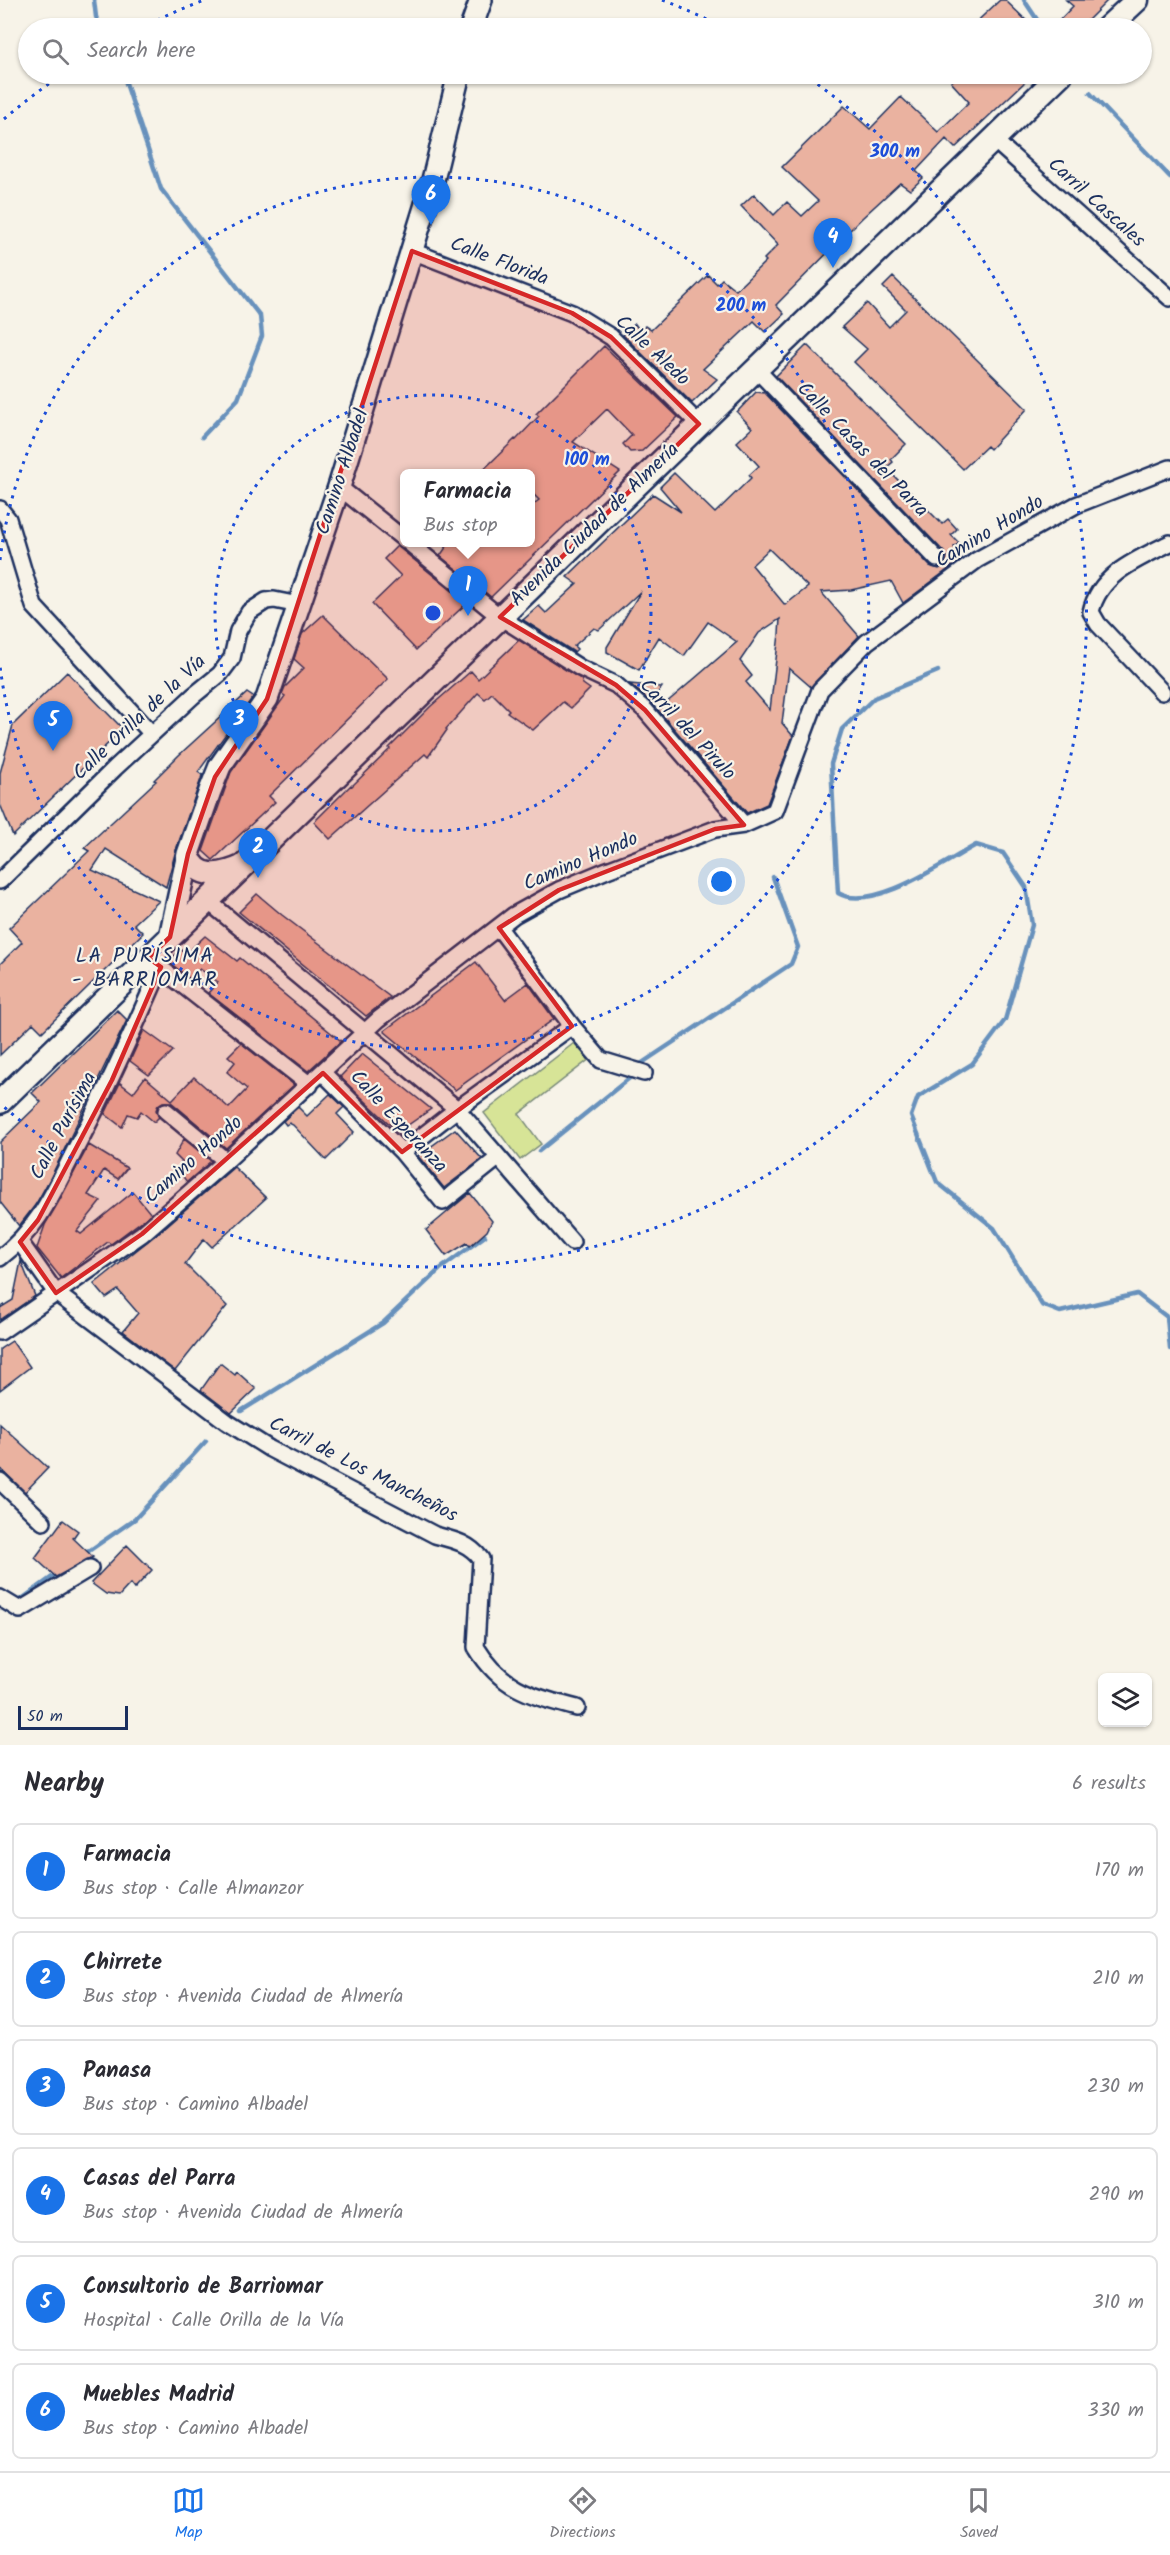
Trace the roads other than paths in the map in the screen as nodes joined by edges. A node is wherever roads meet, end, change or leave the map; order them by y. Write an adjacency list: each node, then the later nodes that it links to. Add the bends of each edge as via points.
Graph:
1 (481, 0): 3 (main road)
2 (1137, 0): 4 (main road)
3 (475, 18)
4 (1118, 18)
5 (457, 84): 8 (main road, Camino Albadel)
6 (1051, 84): 7 (main road, Avenida Ciudad de Almería)
7 (993, 139): 9 (street, Carril Cascales); 11 (main road, Avenida Ciudad de Almería)
8 (412, 251): 10 (street, Calle Florida); 14 (main road, Camino Albadel)
9 (1170, 298)
10 (572, 313): 12 (street, Calle Aledo, via 611,337)
11 (756, 369): 12 (main road, Avenida Ciudad de Almería); 19 (street, Calle Casas del Parra)
12 (699, 424): 21 (main road, Avenida Ciudad de Almería)
13 (1170, 468): 24 (street, Camino Hondo, via 1076,505 977,560 867,642 820,690 775,811)
14 (339, 487): 16 (street, Carril del Pirulo); 20 (main road, Camino Albadel)
15 (0, 509): 23 (street, via 8,519 34,606)
16 (400, 537)
17 (1170, 543): 22 (street, via 1107,579 1095,596 1091,612)
18 (412, 547): 21 (street, Carril del Pirulo)
19 (937, 559)
20 (299, 605): 23 (street, Calle Orilla de la Vía, via 266,601 249,612 242,621 227,666); 26 (main road, Camino Albadel, via 267,699 220,766)
21 (500, 617): 24 (street, Carril del Pirulo, via 580,668 616,685 645,710); 25 (main road, Avenida Ciudad de Almería)
22 (1162, 693)
23 (152, 734): 28 (street, Calle Orilla de la Vía)
24 (744, 825): 30 (street, Camino Hondo, via 715,830 559,890)
25 (275, 835): 27 (main road, Avenida Ciudad de Almería); 29 (main road, via 286,846 235,894)
26 (188, 854): 27 (main road, via 203,873 222,873); 31 (main road, Camino Albadel)
27 (245, 864): 29 (main road, Avenida Ciudad de Almería)
28 (0, 881)
29 (208, 900): 31 (main road, Avenida Ciudad de Almería); 34 (street)
30 (499, 928): 33 (street); 34 (street, Camino Hondo)
31 (170, 937): 32 (main road, Avenida Ciudad de Almería)
32 (154, 963): 37 (street); 38 (main road, Avenida Ciudad de Almería); 44 (street, Calle Purísima, via 112,1080 38,1220)
33 (572, 1026): 36 (street, via 601,1060); 39 (street)
34 (365, 1032): 35 (street, Camino Hondo); 39 (street)
35 (322, 1073): 37 (street, Camino Hondo); 41 (street, Calle Esperanza)
36 (644, 1073)
37 (310, 1085): 43 (street, Camino Hondo)
38 (0, 1102)
39 (457, 1109): 41 (street); 42 (street)
40 (166, 1111): 43 (street)
41 (402, 1152): 42 (street, Calle Esperanza, via 443,1202)
42 (498, 1158): 45 (street)
43 (226, 1161): 47 (street, Camino Hondo, via 142,1234)
44 (20, 1242): 46 (street, Calle Purísima); 47 (street)
45 (572, 1242)
46 (0, 1258)
47 (56, 1293): 48 (street, Camino Hondo); 53 (street, Carril de Los Mancheños, via 176,1385 270,1449 435,1535 473,1550 481,1559 476,1647 498,1675 530,1696)
48 (0, 1332)
49 (0, 1481): 50 (street)
50 (43, 1522)
51 (90, 1568): 52 (street, via 20,1610)
52 (0, 1598)
53 (577, 1708)

